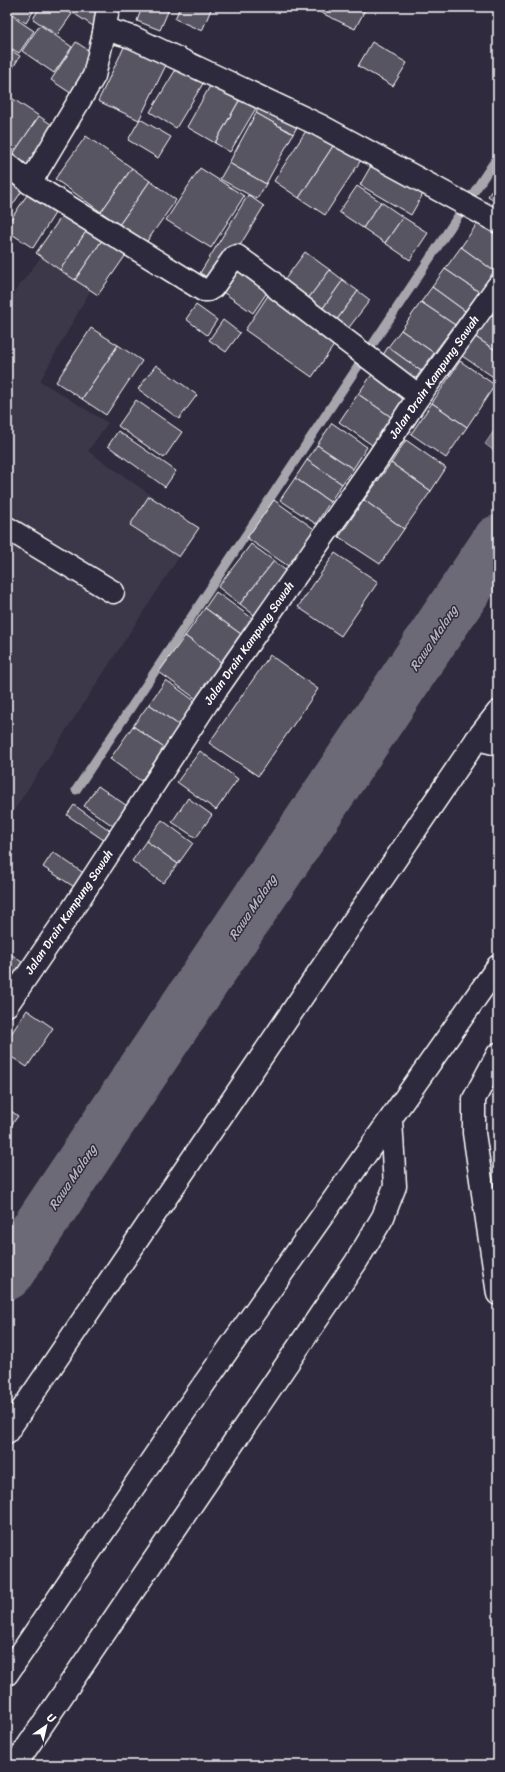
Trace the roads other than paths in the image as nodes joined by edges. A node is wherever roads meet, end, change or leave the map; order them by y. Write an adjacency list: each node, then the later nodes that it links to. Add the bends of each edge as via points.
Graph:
1 (108, 7): 2 (street)
2 (104, 33): 4 (street, via 94,76); 5 (street, via 115,32 132,37 167,52 319,125)
3 (7, 164): 4 (street)
4 (30, 183): 7 (street, via 203,290 213,287 237,256)
5 (498, 222)
6 (498, 286): 7 (street, Jalan Drain Kampung Sawah)
7 (419, 396): 14 (street, Jalan Drain Kampung Sawah, via 207,703)
8 (7, 528): 9 (street)
9 (113, 592)
10 (498, 712): 11 (street)
11 (477, 739): 12 (street); 18 (street)
12 (498, 744)
13 (498, 966): 16 (street)
14 (7, 1005)
15 (498, 1054): 17 (street, via 474,1098 474,1133)
16 (391, 1120): 19 (street, via 185,1411); 20 (street, via 395,1186 383,1217 352,1268)
17 (498, 1294)
18 (7, 1432)
19 (7, 1674)
20 (15, 1765)

